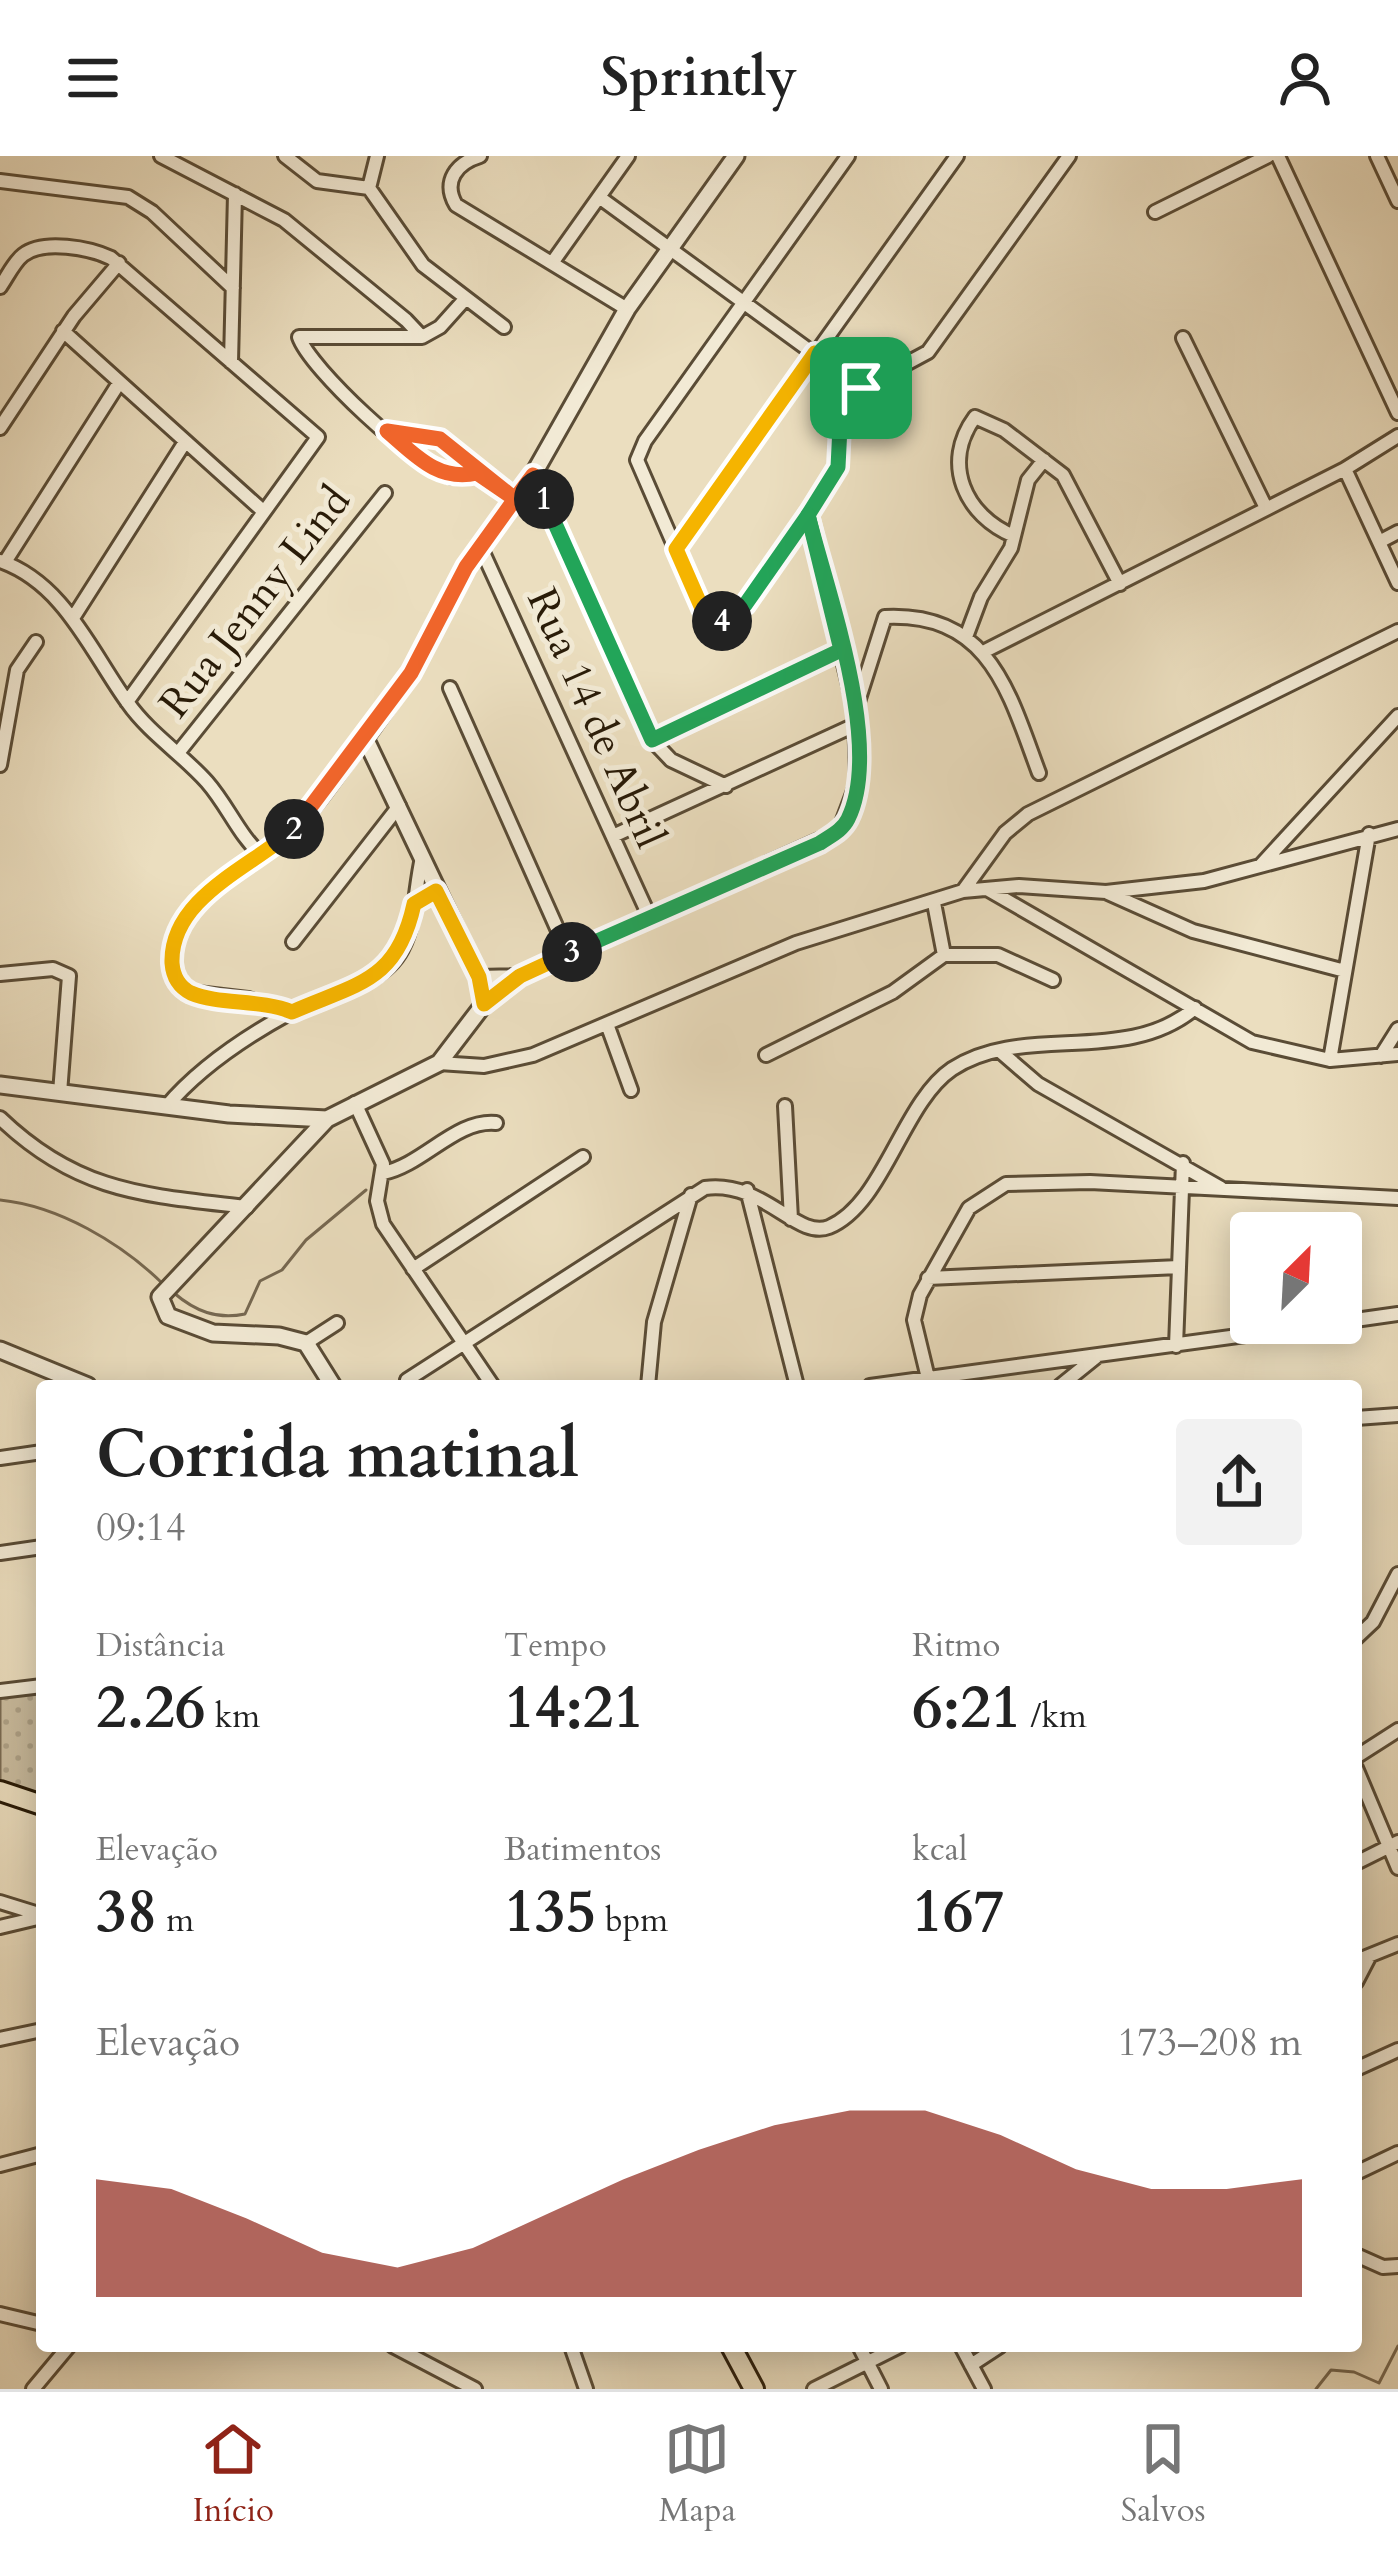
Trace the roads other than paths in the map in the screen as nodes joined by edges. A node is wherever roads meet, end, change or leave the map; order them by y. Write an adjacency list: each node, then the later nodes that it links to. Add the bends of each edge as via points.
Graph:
1 (161, 156): 15 (street)
2 (285, 156): 14 (street, via 317,181)
3 (376, 156): 14 (street)
4 (480, 156): 21 (street, via 453,175 456,205)
5 (628, 156): 16 (street)
6 (736, 156): 19 (street)
7 (848, 156): 25 (street)
8 (957, 156): 31 (street)
9 (1069, 156): 34 (street, via 928,352)
10 (1268, 156): 18 (street)
11 (1278, 156): 35 (street)
12 (1378, 156): 17 (street)
13 (0, 181): 23 (street, via 139,202)
14 (369, 188): 24 (street, via 413,254)
15 (236, 194): 23 (street); 29 (street, via 300,232)
16 (599, 197): 19 (street); 21 (street)
17 (1398, 201)
18 (1155, 212)
19 (669, 248): 25 (street); 26 (street)
20 (119, 263): 22 (street, via 81,250 35,249); 28 (street); 32 (street)
21 (551, 263): 26 (street)
22 (0, 287)
23 (233, 288): 32 (street)
24 (466, 298): 27 (street); 29 (street)
25 (744, 303): 31 (street); 53 (street, via 640,450 644,487)
26 (627, 310): 43 (street)
27 (504, 326)
28 (63, 331): 33 (street); 36 (street)
29 (422, 337): 37 (street, via 299,337 309,358)
30 (1184, 338): 46 (street)
31 (815, 353): 34 (street); 53 (street)
32 (231, 362): 47 (street, via 318,436)
33 (119, 383): 39 (street); 54 (street)
34 (861, 388): 48 (street, via 841,407 838,467)
35 (1398, 413)
36 (0, 428)
37 (387, 431): 42 (street, via 440,439); 42 (street, via 450,476)
38 (1398, 436): 41 (street)
39 (185, 442): 47 (street); 57 (street)
40 (1044, 460): 50 (street, via 1028,480); 50 (street, via 982,417 964,435 964,493); 56 (street, via 1072,488)
41 (1345, 469): 46 (street); 51 (street)
42 (477, 473): 45 (street)
43 (533, 475): 45 (street); 68 (street)
44 (385, 493): 69 (street, Rua Jenny Lind)
45 (515, 499): 52 (street)
46 (1266, 508): 56 (street)
47 (262, 511): 64 (street)
48 (808, 515): 53 (street, via 727,620 704,613); 61 (street)
49 (1398, 532): 51 (street)
50 (1014, 536): 59 (street)
51 (1379, 542): 55 (street)
52 (481, 545): 67 (street); 76 (street, Rua 14 de Abril)
53 (676, 549)
54 (2, 561): 57 (street)
55 (1398, 583)
56 (1120, 584): 62 (street)
57 (73, 618): 64 (street)
58 (1398, 631): 82 (street, via 1028,814)
59 (966, 637): 62 (street); 66 (street, via 885,617)
60 (36, 642): 70 (street, via 17,670)
61 (841, 650): 66 (street); 68 (street)
62 (985, 651): 71 (street)
63 (450, 688): 88 (street)
64 (127, 702): 69 (street)
65 (1398, 716): 79 (street)
66 (856, 717): 72 (street); 86 (street, via 857,783 839,831)
67 (365, 739): 73 (street); 77 (street, via 297,826)
68 (652, 740): 72 (street, via 671,760)
69 (178, 753): 77 (street)
70 (0, 765)
71 (1040, 773)
72 (727, 786): 76 (street)
73 (399, 806): 78 (street); 87 (street)
74 (1398, 829): 75 (street)
75 (1369, 834): 79 (street); 90 (street)
76 (613, 836): 86 (street, Rua 14 de Abril)
77 (262, 856): 97 (street, via 193,908 176,939 173,971 198,995)
78 (422, 858): 81 (street); 85 (street)
79 (1255, 871): 83 (street)
80 (987, 889): 82 (street); 83 (street); 96 (street)
81 (436, 891): 85 (street); 93 (street)
82 (963, 891): 84 (street)
83 (1106, 892): 90 (street, via 1192,932)
84 (934, 903): 89 (street); 98 (street, via 796,944)
85 (414, 904): 97 (street, via 403,948 380,973)
86 (650, 918): 88 (street)
87 (293, 942)
88 (568, 953): 92 (street)
89 (944, 955): 94 (street, via 998,955); 101 (street, via 893,992)
90 (1345, 971): 104 (street)
91 (0, 974): 108 (street, via 53,969 69,976)
92 (520, 976): 93 (street); 95 (street)
93 (479, 977): 95 (street)
94 (1054, 980)
95 (484, 1004): 105 (street)
96 (1195, 1008): 100 (street, via 1145,1038); 104 (street, via 1252,1042)
97 (292, 1012): 111 (street, via 214,1063)
98 (607, 1024): 105 (street, via 517,1060); 107 (street)
99 (1398, 1030): 103 (street)
100 (1003, 1053): 116 (street, via 1038,1084); 124 (street, via 956,1066 936,1083 846,1216 814,1230)
101 (766, 1054)
102 (1398, 1054): 103 (street)
103 (1382, 1056): 104 (street)
104 (1330, 1060)
105 (439, 1064): 109 (street)
106 (0, 1085): 108 (street)
107 (631, 1090)
108 (60, 1093): 111 (street)
109 (355, 1103): 113 (street); 117 (street)
110 (785, 1106): 124 (street)
111 (166, 1107): 113 (street)
112 (0, 1118): 123 (street, via 85,1180)
113 (327, 1119): 123 (street)
114 (496, 1123): 117 (street, via 471,1127)
115 (583, 1157): 126 (street)
116 (1183, 1163): 118 (street); 119 (street)
117 (383, 1173): 126 (street, via 378,1211)
118 (1181, 1188): 119 (street); 125 (street); 127 (street, via 1006,1184 969,1208)
119 (1222, 1189): 122 (street)
120 (747, 1190): 121 (street); 124 (street); 143 (street)
121 (691, 1194): 133 (street); 142 (street, via 654,1322)
122 (1398, 1198)
123 (247, 1207): 132 (street, via 160,1297 168,1316 198,1329)
124 (791, 1219)
125 (1179, 1267): 127 (street); 134 (street)
126 (413, 1269): 133 (street)
127 (928, 1278): 137 (street, via 914,1320)
128 (1398, 1314): 129 (street)
129 (1362, 1319)
130 (337, 1323): 132 (street)
131 (1230, 1338): 134 (street)
132 (306, 1343): 139 (street)
133 (464, 1343): 140 (street); 141 (street)
134 (1176, 1346): 136 (street)
135 (0, 1350): 138 (street)
136 (1096, 1357): 137 (street); 145 (street)
137 (928, 1378): 144 (street)
138 (73, 1380)
139 (329, 1380)
140 (407, 1380)
141 (489, 1380)
142 (649, 1380)
143 (795, 1380)
144 (914, 1380)
145 (1067, 1380)
146 (1398, 1415): 147 (street)
147 (1362, 1418)
148 (36, 1453): 149 (street)
149 (0, 1459)
150 (36, 1548): 151 (street)
151 (0, 1553)
152 (1398, 1574): 153 (street)
153 (1362, 1632)
154 (36, 1687): 155 (street)
155 (0, 1691)
156 (1398, 1730): 157 (street)
157 (1362, 1753)
158 (1362, 1780): 161 (street)
159 (0, 1791): 160 (main road)
160 (36, 1803)
161 (1393, 1844): 162 (street); 163 (street)
162 (1362, 1859)
163 (1398, 1868)
164 (0, 1902): 165 (street)
165 (36, 1914)
166 (36, 1918): 167 (street)
167 (0, 1927)
168 (1398, 1944): 169 (street)
169 (1363, 1959)
170 (36, 2031): 171 (street)
171 (0, 2039)
172 (1398, 2050): 173 (street)
173 (1362, 2066)
174 (1398, 2153): 177 (street)
175 (36, 2156): 176 (street)
176 (0, 2165)
177 (1362, 2170)
178 (1362, 2258): 179 (street)
179 (1398, 2266)
180 (0, 2314): 181 (street)
181 (36, 2323)
182 (64, 2352): 192 (street)
183 (405, 2352): 193 (street)
184 (573, 2352): 194 (street)
185 (733, 2352): 195 (main road)
186 (862, 2352): 190 (street)
187 (889, 2352): 190 (street)
188 (964, 2352): 191 (street)
189 (991, 2352): 191 (street)
190 (867, 2364): 196 (street); 197 (street)
191 (971, 2365): 198 (street)
192 (34, 2389)
193 (476, 2389)
194 (586, 2389)
195 (754, 2389)
196 (814, 2389)
197 (880, 2389)
198 (984, 2389)

